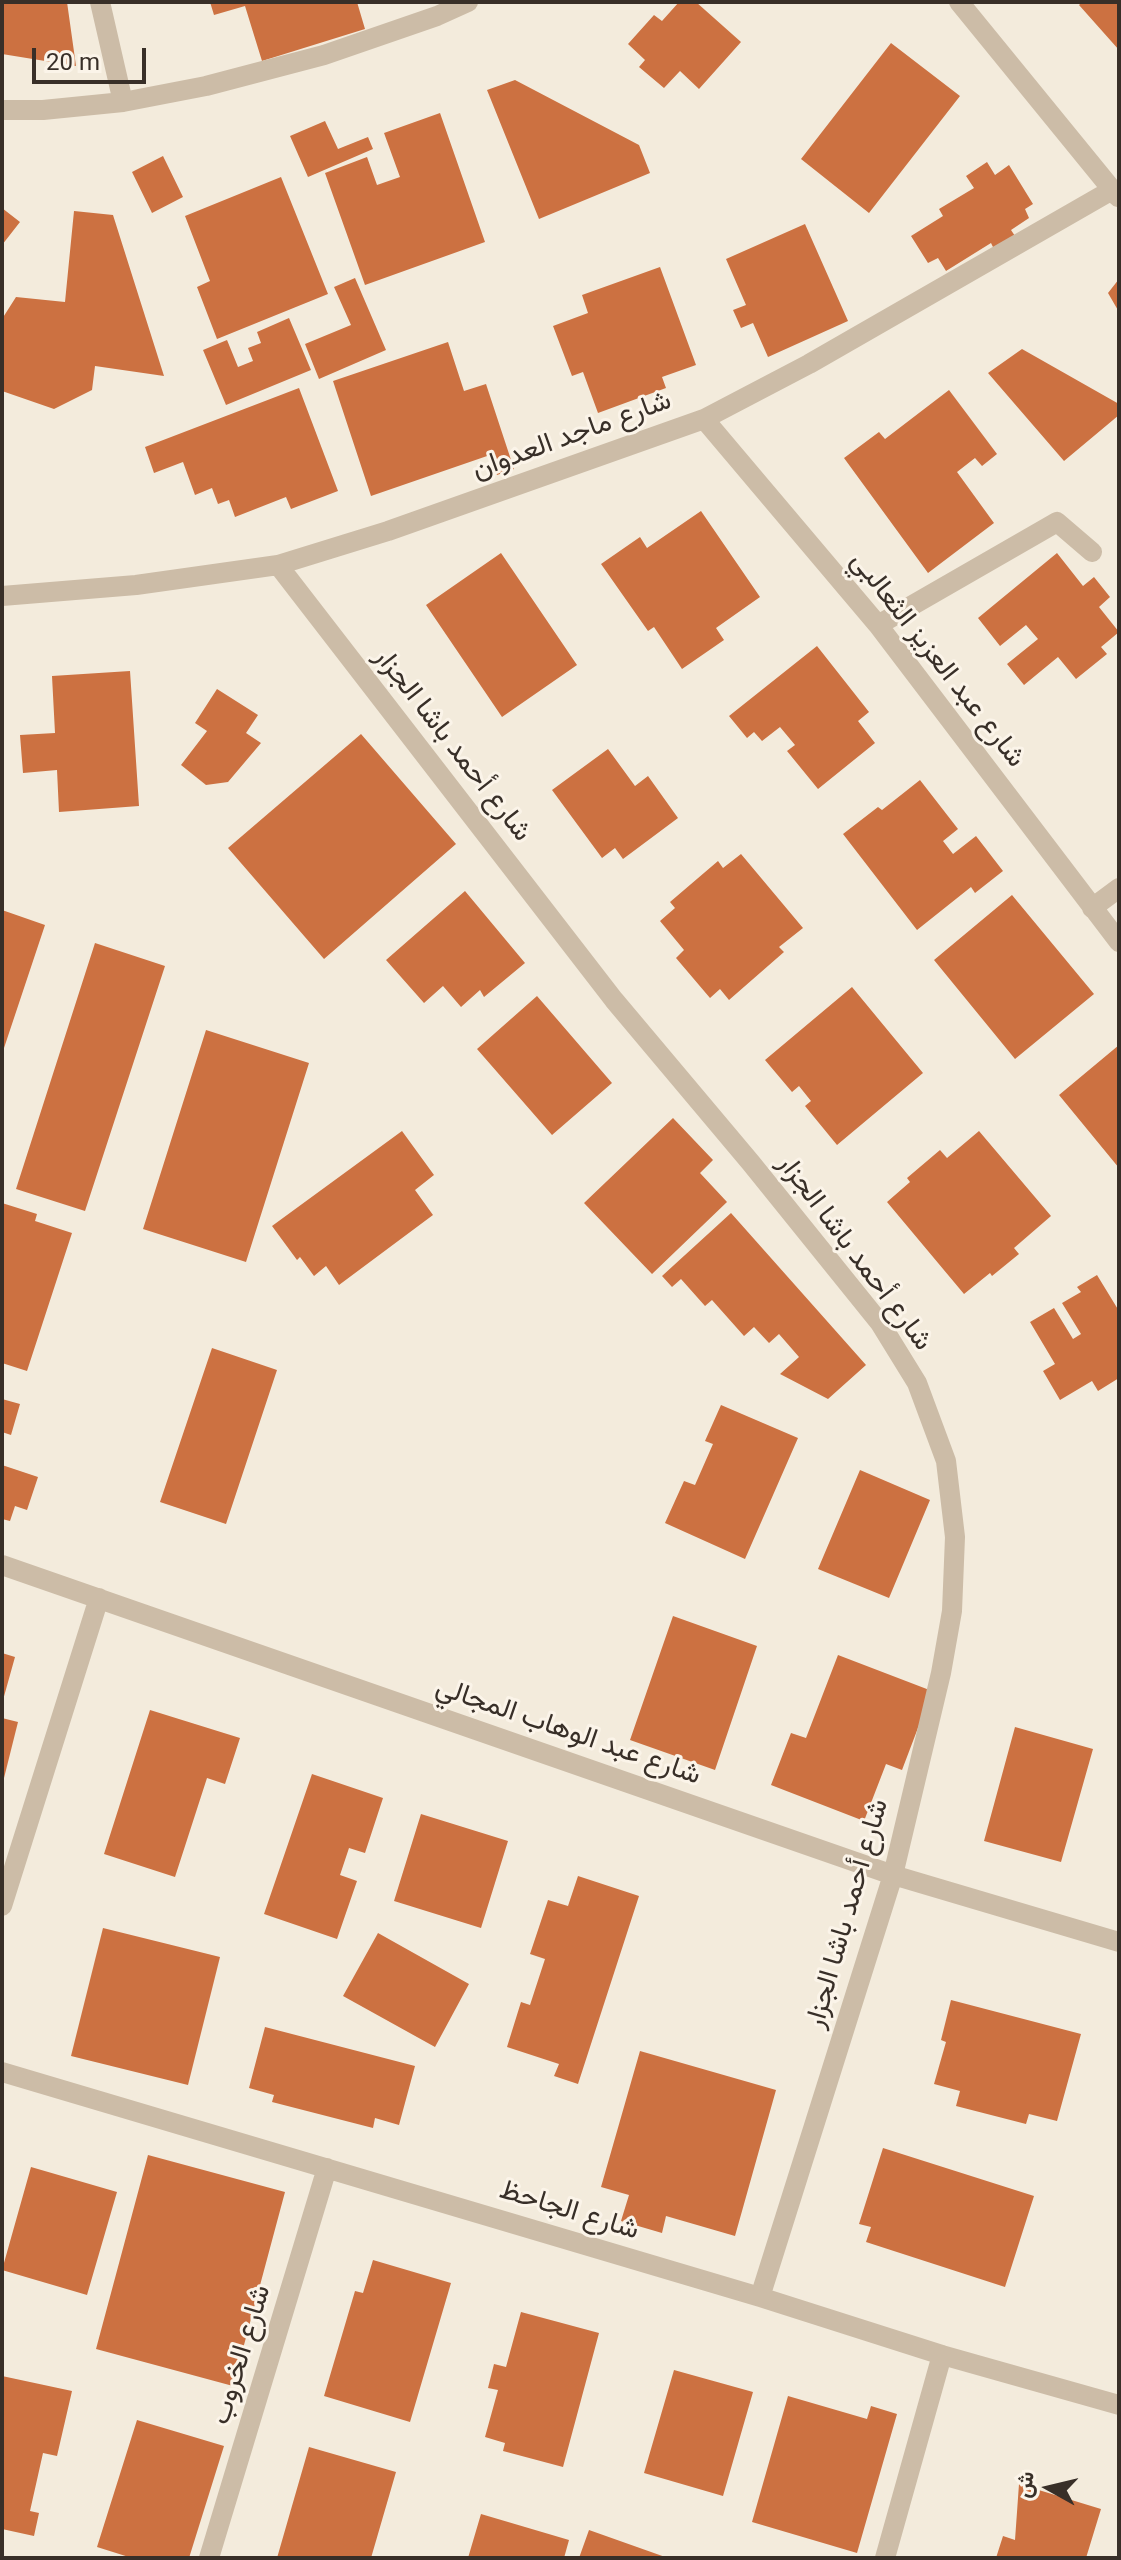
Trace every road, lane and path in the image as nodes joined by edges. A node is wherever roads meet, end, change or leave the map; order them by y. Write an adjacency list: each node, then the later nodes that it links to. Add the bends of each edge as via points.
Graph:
1 (100, 2): 4 (street)
2 (468, 2): 4 (street, via 324,55)
3 (959, 2): 6 (street)
4 (123, 102): 5 (street)
5 (2, 110)
6 (1116, 194): 7 (street, شارع ماجد العدوان)
7 (704, 419): 9 (street, شارع ماجد العدوان); 11 (street, شارع عبد العزيز الثعالبي)
8 (1092, 552): 11 (street, via 1057,522)
9 (278, 565): 10 (street, شارع ماجد العدوان, via 136,585); 17 (street, شارع أحمد باشا الجزار, via 614,1000 880,1323 917,1383 946,1461 955,1537 952,1611)
10 (2, 596)
11 (878, 625): 13 (street, شارع عبد العزيز الثعالبي)
12 (1119, 888): 13 (street)
13 (1092, 908): 14 (street, شارع عبد العزيز الثعالبي)
14 (1119, 942)
15 (2, 1565): 16 (street, شارع عبد الوهاب المجالي)
16 (99, 1598): 17 (street, شارع عبد الوهاب المجالي); 18 (street)
17 (893, 1875): 19 (street, شارع عبد الوهاب المجالي); 22 (street, شارع أحمد باشا الجزار)
18 (2, 1906)
19 (1119, 1942)
20 (2, 2072): 21 (street, شارع الجاحظ)
21 (327, 2168): 22 (street, شارع الجاحظ); 25 (street, شارع الخروب)
22 (760, 2297): 23 (street, شارع الجاحظ)
23 (942, 2355): 24 (street, شارع الجاحظ); 26 (street)
24 (1119, 2405)
25 (209, 2558)
26 (885, 2558)

